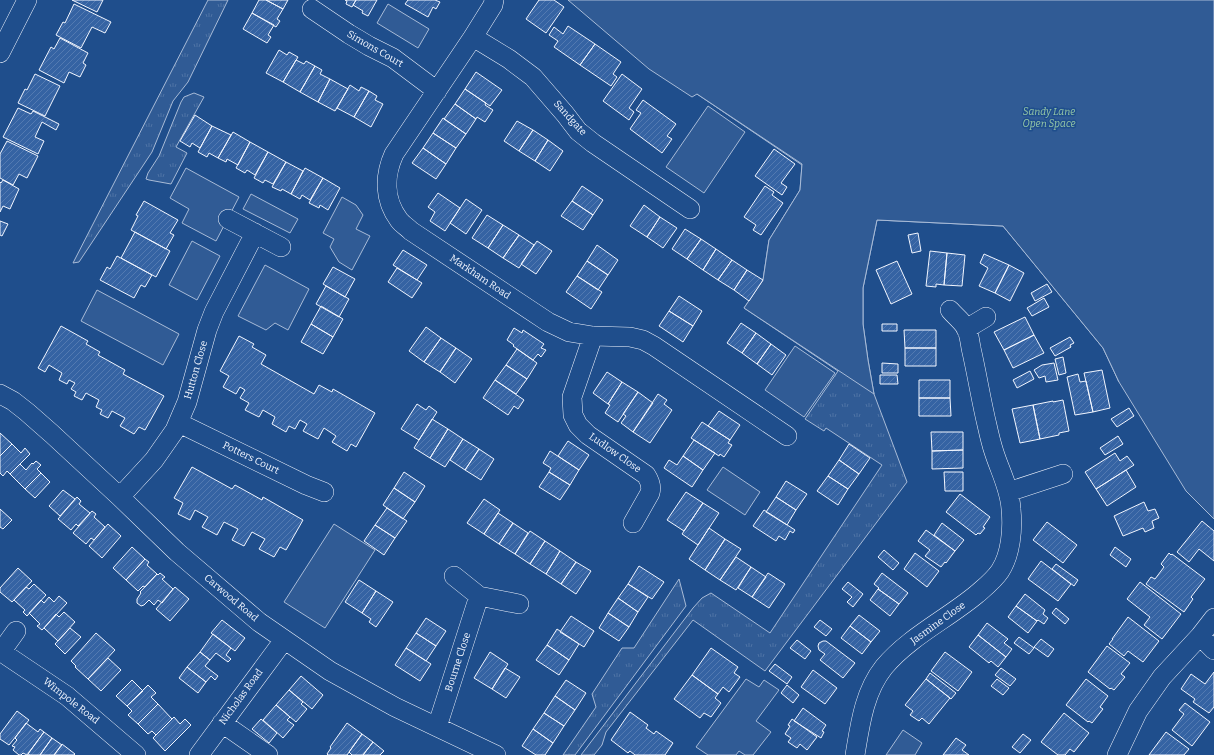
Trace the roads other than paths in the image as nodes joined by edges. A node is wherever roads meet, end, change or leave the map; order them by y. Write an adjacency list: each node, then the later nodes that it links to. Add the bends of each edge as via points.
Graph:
1 (27, 0): 5 (street)
2 (494, 0): 4 (street, Markham Road)
3 (312, 9): 6 (street, Simons Court, via 369,46 394,58)
4 (473, 37): 6 (street, Markham Road); 7 (street, Sandgate, via 533,77 578,131 593,143)
5 (0, 54)
6 (437, 91): 14 (street, Markham Road, via 394,154 390,164 387,190 391,205 400,220 411,231 548,322 569,332)
7 (690, 209)
8 (228, 219): 9 (street)
9 (255, 233): 10 (street); 16 (street, Hutton Close, via 214,312)
10 (281, 247)
11 (950, 310): 13 (street, Jasmine Close)
12 (986, 317): 13 (street)
13 (966, 329): 20 (street, Jasmine Close, via 994,452)
14 (593, 336): 17 (street, Markham Road, via 630,337 654,346); 22 (street, Ludlow Close, via 572,397 573,415 588,435 646,475 650,481 650,493)
15 (0, 394): 21 (street, Carwood Road, via 27,412)
16 (179, 423): 19 (street, Potters Court); 21 (street, Hutton Close, via 154,460)
17 (787, 436)
18 (1063, 474): 20 (street)
19 (324, 492)
20 (1008, 492): 38 (street, Jasmine Close, via 1011,530 1006,559 1000,571 991,582 916,638 884,667 871,690 861,718)
21 (120, 497): 29 (street, Carwood Road, via 177,552)
22 (633, 523)
23 (454, 576): 24 (street)
24 (479, 596): 25 (street); 33 (street, Bourne Close)
25 (519, 604)
26 (1214, 618): 28 (street)
27 (16, 631): 31 (street, Wimpole Road)
28 (1200, 636): 30 (street); 39 (street, via 1162,677 1138,711)
29 (284, 640): 32 (street, Nicholas Road); 33 (street, Carwood Road, via 330,671)
30 (1214, 650)
31 (1, 651): 34 (street, Wimpole Road, via 67,696)
32 (222, 723): 35 (street, Nicholas Road); 36 (street)
33 (437, 727): 37 (street, Carwood Road)
34 (136, 755)
35 (199, 755)
36 (268, 755)
37 (496, 755)
38 (855, 755)
39 (1117, 755)

